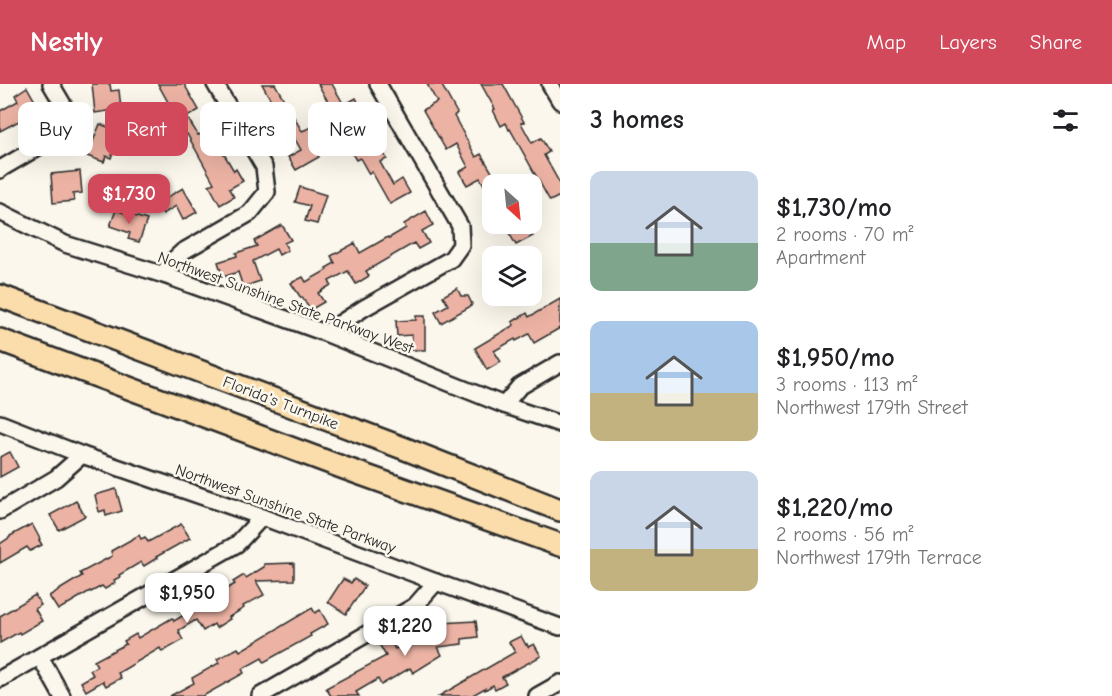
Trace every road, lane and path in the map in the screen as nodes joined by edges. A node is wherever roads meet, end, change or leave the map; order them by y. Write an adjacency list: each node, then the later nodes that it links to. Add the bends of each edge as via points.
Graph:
1 (51, 84): 6 (street, via 64,106 62,133)
2 (215, 84): 8 (street, via 264,168 267,192 250,213 182,252)
3 (378, 84): 10 (street, via 460,226 461,246 451,259)
4 (550, 84): 5 (street)
5 (560, 101)
6 (0, 170)
7 (0, 212): 8 (street, Northwest Sunshine State Parkway West, via 65,244)
8 (164, 275): 10 (street, Northwest Sunshine State Parkway West)
9 (0, 296): 17 (highway, Florida's Turnpike)
10 (325, 333): 13 (street, Northwest Sunshine State Parkway West)
11 (0, 340): 20 (highway)
12 (560, 363): 13 (street, via 519,387)
13 (504, 405): 15 (street, Northwest Sunshine State Parkway West)
14 (0, 423): 16 (street, Northwest Sunshine State Parkway)
15 (560, 424)
16 (82, 455): 18 (street, via 56,478); 19 (street, Northwest Sunshine State Parkway)
17 (560, 510)
18 (0, 511)
19 (262, 517): 21 (street, Northwest Sunshine State Parkway); 23 (street, via 237,544)
20 (560, 545)
21 (436, 582): 22 (street, Northwest Sunshine State Parkway); 27 (street, via 415,606)
22 (560, 627)
23 (40, 657): 24 (street); 26 (street)
24 (0, 679)
25 (560, 683): 28 (street)
26 (62, 696)
27 (260, 696)
28 (537, 696)

